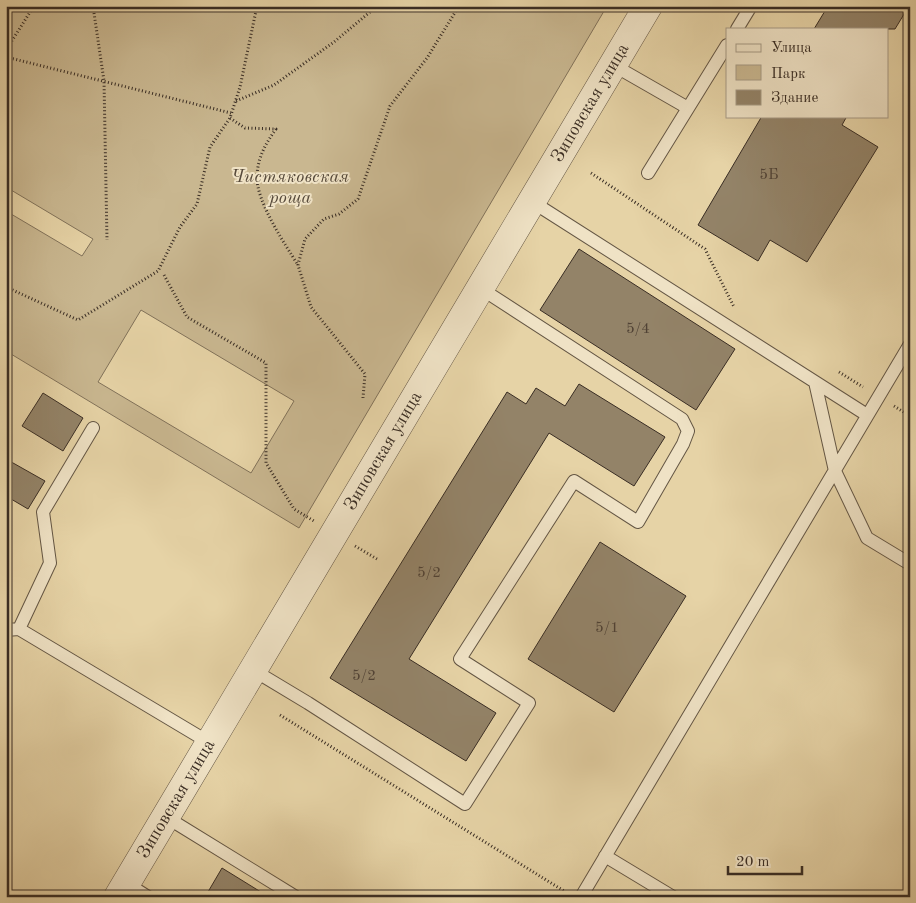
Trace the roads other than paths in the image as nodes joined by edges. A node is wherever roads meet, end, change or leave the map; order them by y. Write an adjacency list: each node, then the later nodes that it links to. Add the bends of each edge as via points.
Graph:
1 (648, 6): 5 (street, Зиповская улица)
2 (751, 6): 3 (lane)
3 (738, 28)
4 (726, 47): 6 (lane)
5 (613, 65): 6 (lane); 8 (street, Зиповская улица)
6 (688, 108): 7 (lane)
7 (648, 173)
8 (531, 201): 9 (street, Зиповская улица); 11 (lane)
9 (480, 288): 18 (street, Зиповская улица); 18 (lane, via 682,419 688,431 683,444 638,522 574,481 460,659 529,703 464,804)
10 (910, 344): 12 (lane)
11 (815, 382): 12 (lane); 14 (lane)
12 (867, 415): 14 (lane)
13 (93, 428): 16 (lane, via 43,512 50,563)
14 (834, 470): 15 (lane, via 867,538); 21 (lane)
15 (910, 564)
16 (19, 629): 17 (lane); 19 (lane)
17 (6, 630)
18 (253, 670): 19 (street, Зиповская улица)
19 (210, 743): 20 (street, Зиповская улица)
20 (166, 816): 22 (street, Зиповская улица); 23 (lane)
21 (605, 856): 24 (lane); 25 (lane)
22 (131, 892)
23 (296, 897)
24 (581, 897)
25 (674, 897)

